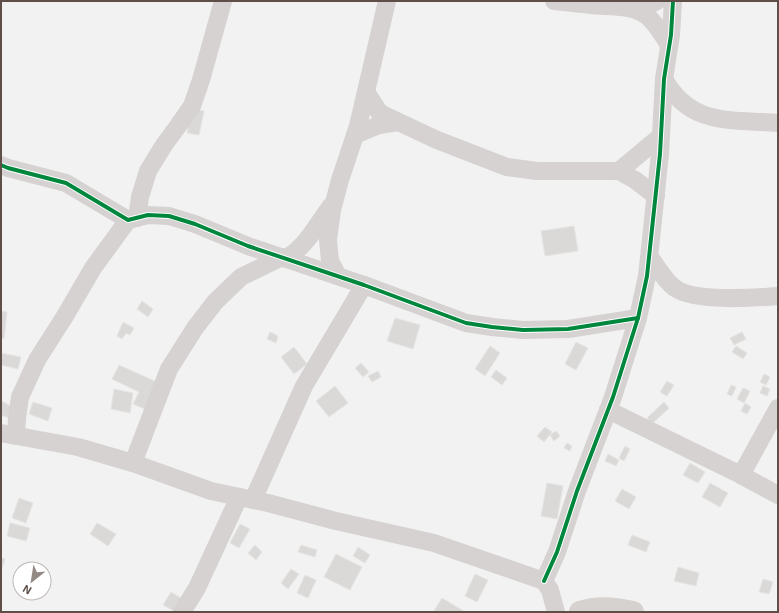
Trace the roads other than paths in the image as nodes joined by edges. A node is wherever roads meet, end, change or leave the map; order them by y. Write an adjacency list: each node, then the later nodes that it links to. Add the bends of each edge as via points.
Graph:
1 (223, 1): 18 (street, via 192,106 148,171)
2 (386, 1): 9 (street)
3 (554, 1): 6 (street)
4 (657, 1): 6 (street)
5 (673, 1): 7 (street)
6 (639, 11): 7 (street, via 656,25)
7 (669, 45): 8 (street)
8 (664, 79): 11 (street, via 679,100 696,112 736,122); 13 (street)
9 (366, 92): 10 (street, via 379,112); 12 (street)
10 (398, 122): 12 (street, via 379,125); 15 (street, via 507,167 537,171)
11 (778, 123)
12 (355, 135): 17 (street)
13 (661, 136): 15 (street); 16 (street)
14 (1, 165): 18 (street, via 66,183)
15 (618, 171): 16 (street)
16 (656, 196): 19 (street)
17 (335, 201): 20 (street, via 298,251); 21 (street, via 328,240 330,261)
18 (132, 219): 20 (street, via 148,215 169,216); 27 (street, via 93,268 37,360 20,397 17,418)
19 (650, 257): 23 (street, via 675,288 691,296); 24 (street)
20 (284, 258): 21 (street); 28 (street, via 241,278 215,302 195,328 169,369)
21 (338, 276): 22 (street)
22 (364, 285): 24 (street, via 466,323 492,328 568,329); 31 (street, via 304,386)
23 (778, 296)
24 (638, 318): 26 (street)
25 (778, 408): 29 (street)
26 (608, 410): 29 (street); 32 (street, via 557,552)
27 (9, 434): 28 (street, via 78,447)
28 (133, 463): 31 (street, via 211,491)
29 (741, 475): 30 (street)
30 (778, 495)
31 (246, 498): 32 (street, via 434,543); 33 (street)
32 (544, 581): 34 (street, via 550,590)
33 (182, 612)
34 (556, 612)
35 (580, 612): 36 (street, via 591,608 617,608)
36 (633, 612)

